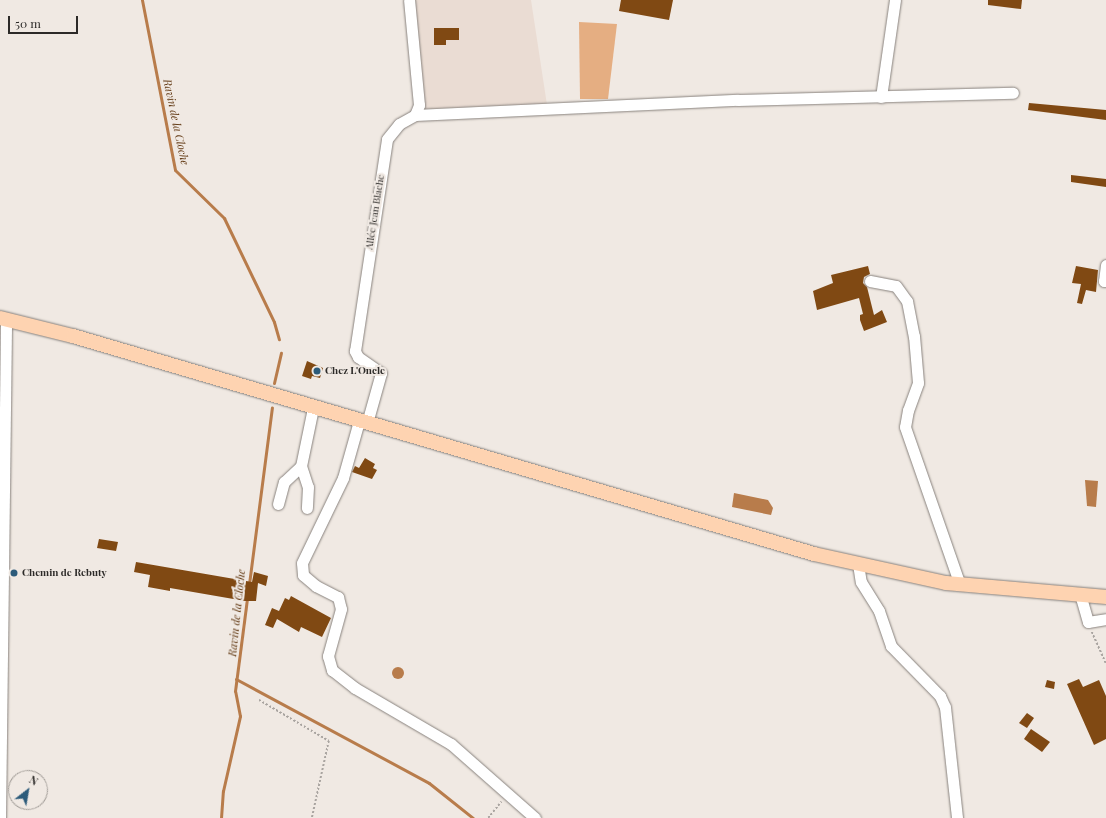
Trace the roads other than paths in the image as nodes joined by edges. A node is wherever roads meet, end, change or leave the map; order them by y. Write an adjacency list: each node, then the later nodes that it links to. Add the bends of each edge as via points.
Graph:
1 (409, 0): 5 (street, via 418,105)
2 (895, 0): 4 (street)
3 (1013, 92): 4 (street)
4 (880, 97): 5 (street, via 738,100)
5 (414, 115): 11 (street, Allée Jean Blache, via 399,124 387,139 355,351 358,357 380,373)
6 (1106, 265): 8 (street)
7 (870, 281): 16 (street, via 896,286 907,301 914,336 918,383 905,427)
8 (1106, 281)
9 (3, 323): 10 (main road, via 73,336); 20 (street)
10 (313, 408): 11 (main road); 12 (street)
11 (363, 422): 15 (main road, via 814,554); 21 (street, via 343,478 302,563 303,575 316,586 338,598 341,609 328,656 332,670 355,688 450,744)
12 (301, 466): 13 (street, via 284,482); 14 (street, via 308,487)
13 (278, 504)
14 (307, 508)
15 (858, 564): 16 (main road); 22 (street, via 861,582 879,611 891,646 940,696 945,707)
16 (960, 585): 17 (main road)
17 (1080, 594): 18 (main road); 19 (street)
18 (1106, 597)
19 (1097, 621)
20 (0, 818)
21 (535, 818)
22 (957, 818)

